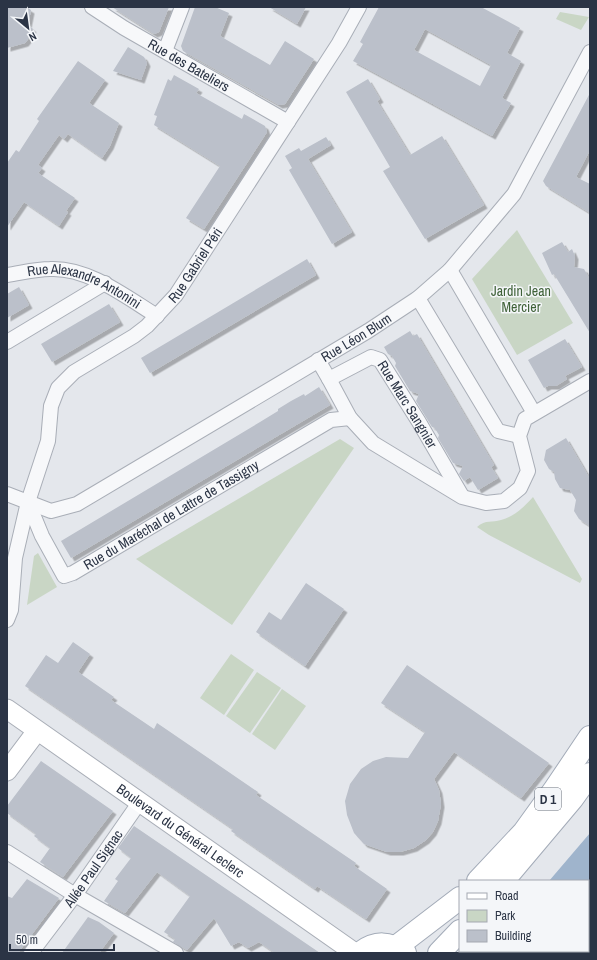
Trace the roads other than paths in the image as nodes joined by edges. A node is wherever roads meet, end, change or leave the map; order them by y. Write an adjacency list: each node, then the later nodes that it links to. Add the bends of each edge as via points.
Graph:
1 (92, 7): 4 (street, Rue des Bateliers)
2 (182, 7): 4 (street)
3 (359, 7): 6 (street, Rue Gabriel Péri, via 340,43)
4 (165, 51): 6 (street, Rue des Bateliers)
5 (590, 52): 7 (street, Rue Léon Blum, via 514,194)
6 (288, 122): 11 (street, Rue Gabriel Péri, via 176,295)
7 (450, 270): 10 (street, Rue Léon Blum); 16 (street)
8 (7, 275): 9 (street, Rue Alexandre Antonini, via 50,269 76,272)
9 (105, 283): 11 (street, Rue Alexandre Antonini); 12 (street)
10 (418, 298): 13 (street, Rue Léon Blum); 18 (street, via 498,431)
11 (158, 316): 21 (street, Rue Gabriel Péri, via 134,336 74,372 58,388 51,406 48,441)
12 (7, 342)
13 (318, 360): 14 (street); 21 (street, Rue Léon Blum, via 76,504 51,511)
14 (329, 379): 17 (street); 20 (street, Rue Marc Sangnier, via 372,357 380,360)
15 (590, 380): 16 (street)
16 (534, 413): 18 (street, via 525,419)
17 (350, 418): 20 (street, via 372,443); 21 (street, Rue du Maréchal de Lattre de Tassigny, via 331,420 64,576 42,536)
18 (519, 436): 20 (street, via 528,471 520,488 504,501 486,503)
19 (7, 494): 21 (street, Rue Léon Blum)
20 (462, 497)
21 (28, 502): 22 (street, Rue Gabriel Péri, via 15,558 11,610)
22 (7, 620)
23 (7, 709): 24 (main road, Boulevard du Général Leclerc)
24 (37, 731): 26 (main road); 28 (main road, Boulevard du Général Leclerc)
25 (590, 737): 30 (main road, D 1, via 524,832)
26 (7, 771)
27 (590, 774): 31 (main road)
28 (139, 802): 32 (street, Allée Paul Signac); 38 (main road, Boulevard du Général Leclerc)
29 (7, 852): 32 (street)
30 (479, 880)
31 (504, 880)
32 (75, 895): 36 (street, Allée Paul Signac); 37 (street)
33 (459, 899): 35 (main road)
34 (459, 932): 40 (main road)
35 (401, 950): 39 (main road, via 382,944 369,947)
36 (31, 953)
37 (176, 953)
38 (355, 953)
39 (360, 953)
40 (439, 953)

